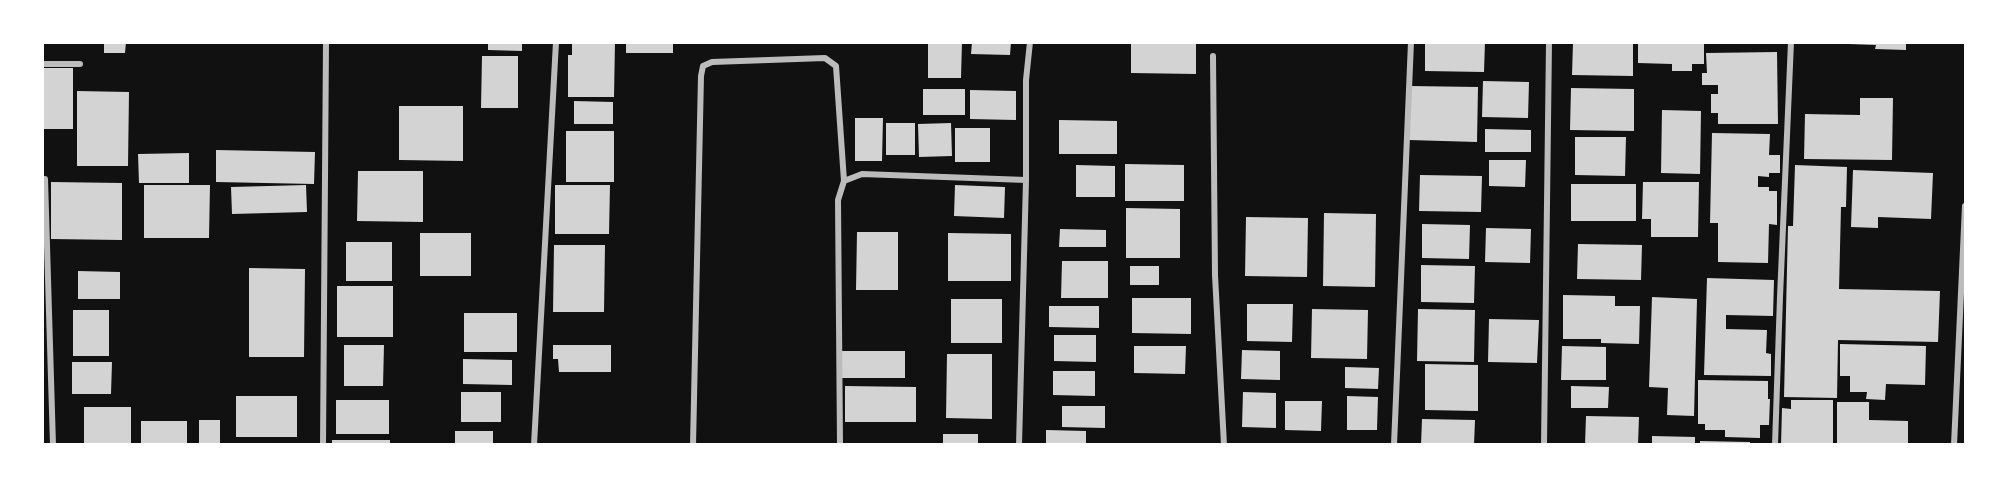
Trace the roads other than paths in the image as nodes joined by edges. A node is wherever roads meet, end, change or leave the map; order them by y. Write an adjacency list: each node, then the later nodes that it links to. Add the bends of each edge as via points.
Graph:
1 (326, 42): 15 (street)
2 (556, 42): 16 (street)
3 (1030, 42): 11 (street)
4 (1411, 42): 21 (street)
5 (1549, 42): 22 (street)
6 (1791, 42): 23 (street)
7 (1213, 56): 20 (street, via 1215,275)
8 (42, 64): 9 (street)
9 (80, 64)
10 (45, 179): 14 (street)
11 (1026, 180): 12 (street, via 862,174); 19 (street)
12 (844, 181): 17 (street, via 836,66 825,58 712,62 703,66); 18 (street, via 838,200)
13 (1965, 206): 24 (street)
14 (52, 445)
15 (322, 445)
16 (534, 445)
17 (693, 445)
18 (840, 445)
19 (1019, 445)
20 (1224, 445)
21 (1394, 445)
22 (1544, 445)
23 (1775, 445)
24 (1954, 445)

